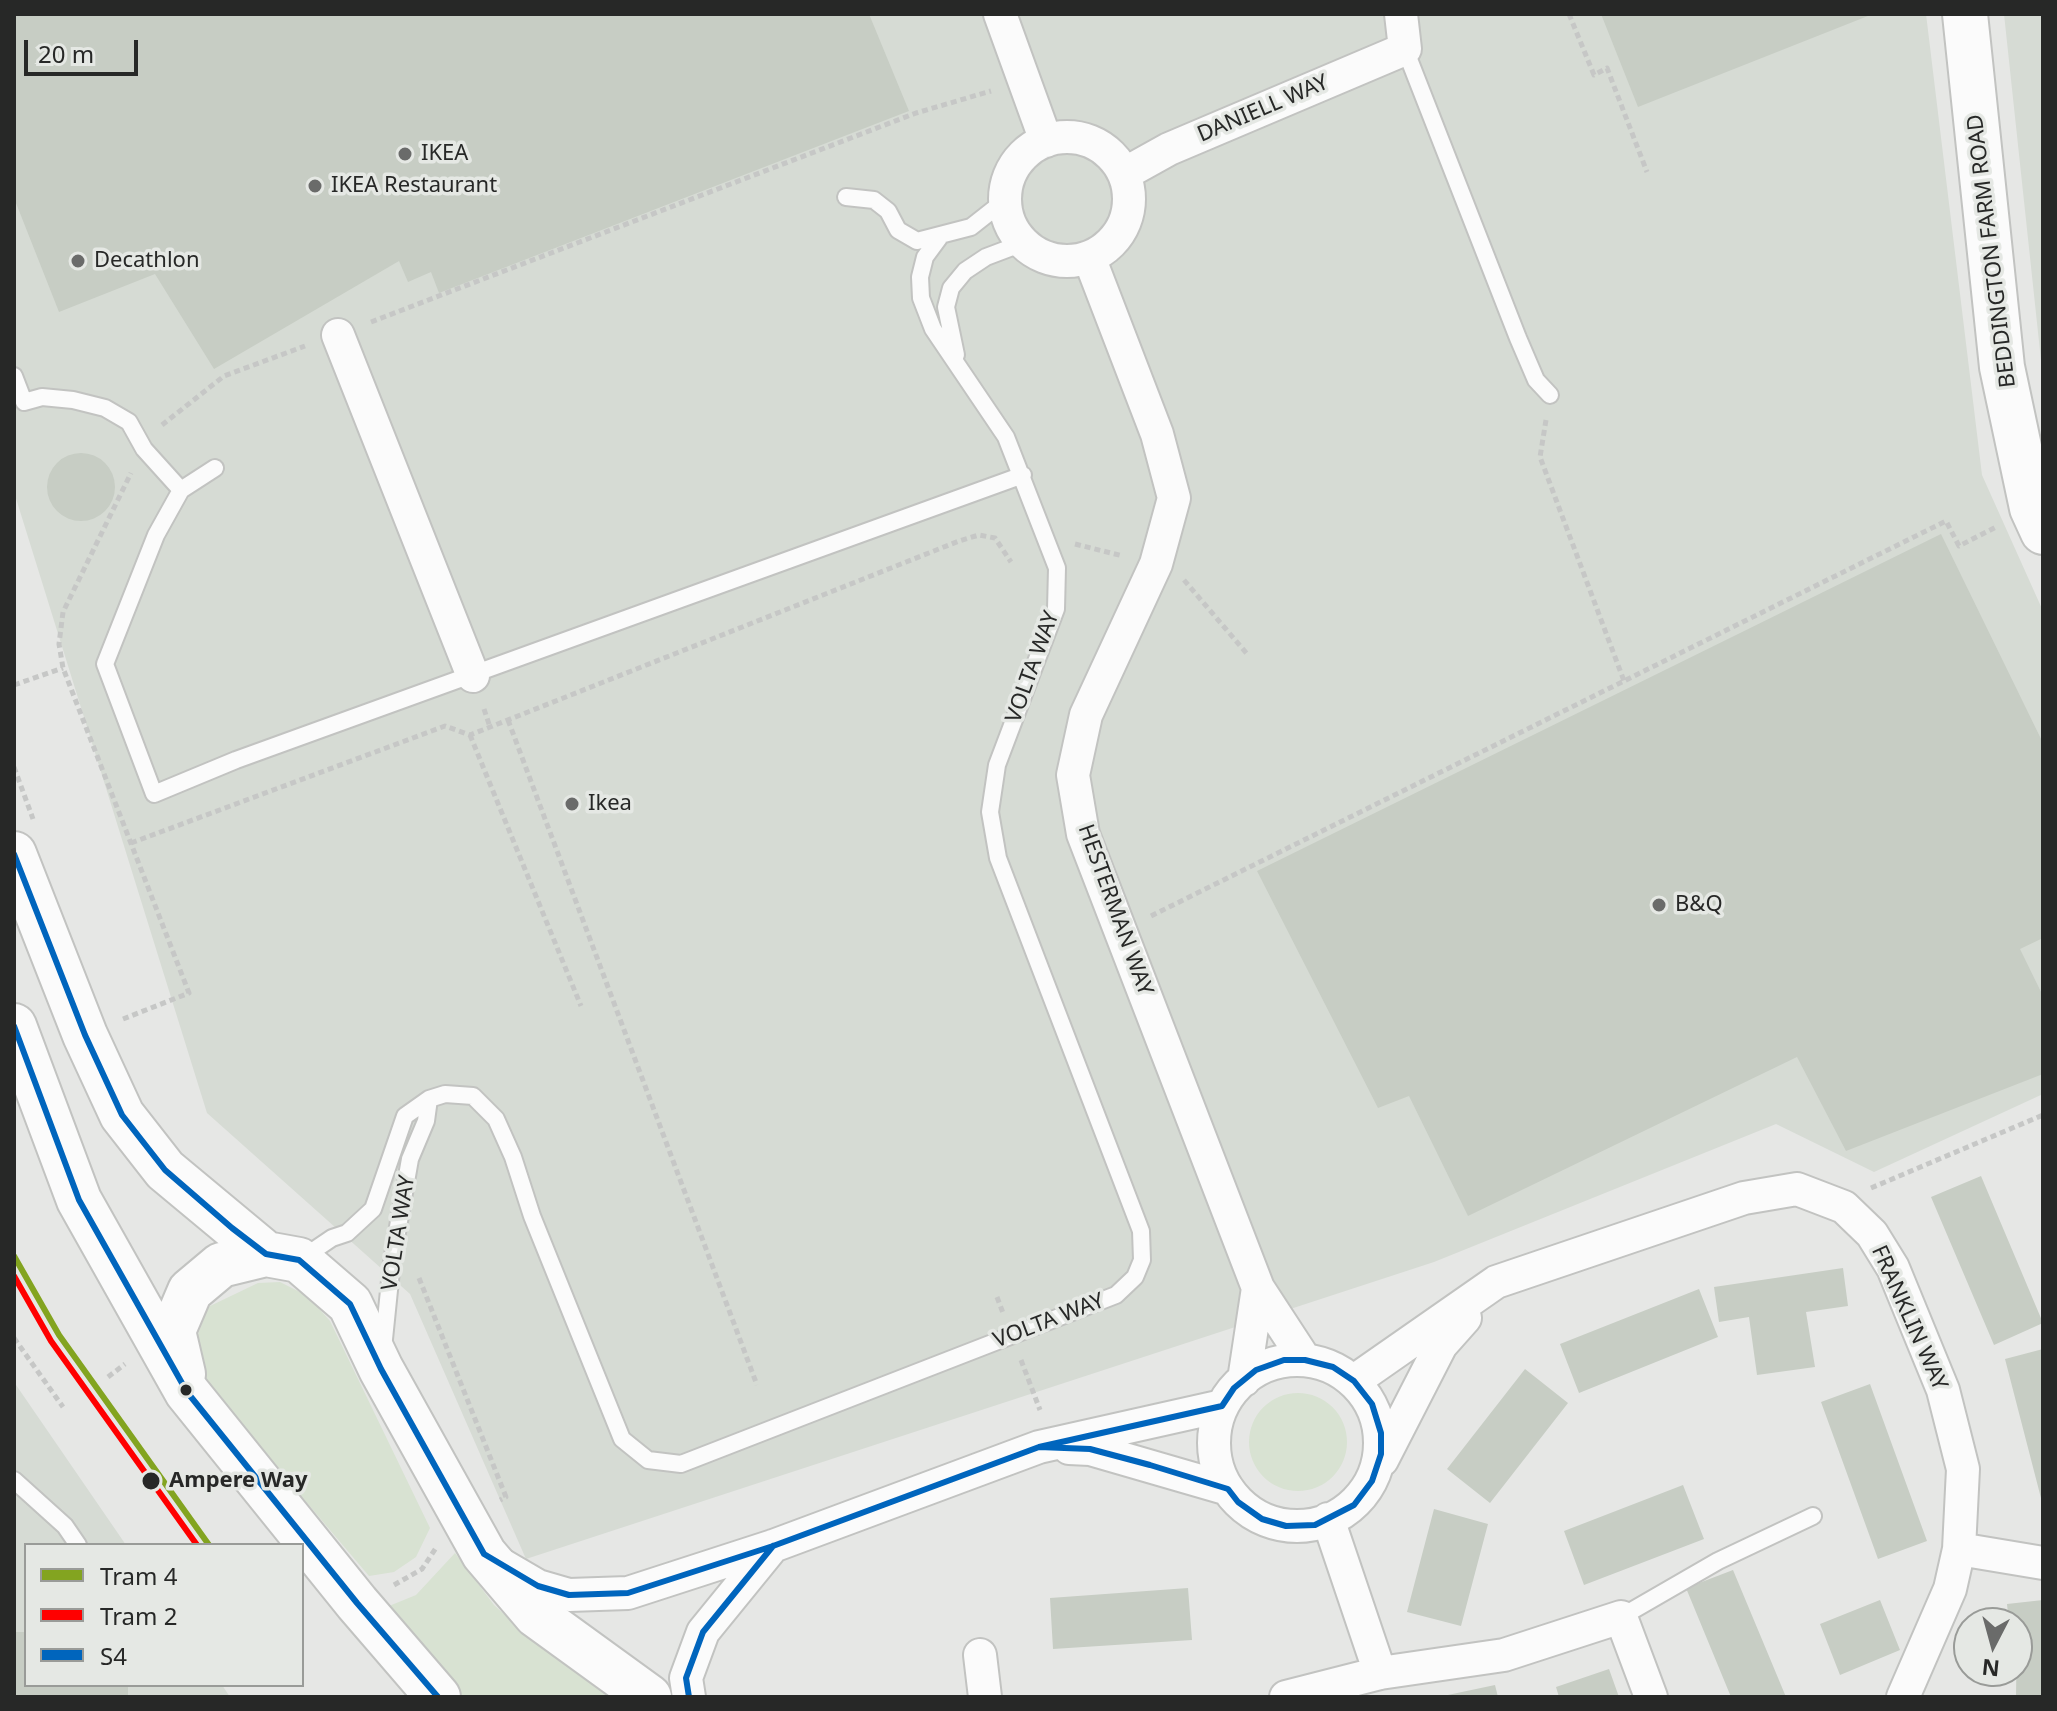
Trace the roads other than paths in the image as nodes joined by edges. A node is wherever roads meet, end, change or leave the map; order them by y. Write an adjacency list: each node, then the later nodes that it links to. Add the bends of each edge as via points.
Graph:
1 (1000, 14): 5 (street)
2 (1401, 14): 4 (street)
3 (1965, 14): 19 (street, BEDDINGTON FARM ROAD, via 2002,367)
4 (1405, 49): 6 (street, DANIELL WAY, via 1169,149); 15 (lane, via 1518,338 1536,380)
5 (1046, 141): 6 (street, via 1074,136 1104,148); 8 (street, via 1017,160)
6 (1124, 174): 11 (street, via 1130,199 1126,221 1108,246)
7 (846, 197): 9 (lane, via 874,200 888,211 898,230 917,241)
8 (1004, 201): 9 (lane, via 971,227); 10 (street, via 1010,225)
9 (939, 238): 13 (lane, VOLTA WAY, via 925,257 921,298 933,329)
10 (1023, 243): 11 (street, via 1053,259); 13 (lane, VOLTA WAY, via 986,257 951,288 946,307)
11 (1089, 257): 26 (street, HESTERMAN WAY, via 1157,434 1174,498 1156,564 1086,715 1073,775 1083,834)
12 (338, 335): 20 (street)
13 (958, 364): 17 (lane, VOLTA WAY, via 1006,437)
14 (14, 376): 18 (lane, via 24,402 42,397 105,408 129,422 144,449)
15 (1550, 395)
16 (215, 468): 18 (lane)
17 (1023, 475): 20 (lane); 23 (lane, VOLTA WAY, via 1057,568 1056,609 997,765 990,812 998,858 1141,1231 1142,1260 1135,1277 1116,1295 681,1464 648,1460 622,1439 496,1119 473,1096)
18 (181, 490): 20 (lane, via 156,535 105,664 154,794)
19 (2038, 520)
20 (473, 676)
21 (14, 854): 24 (street, via 122,1115 165,1170)
22 (14, 1026): 31 (street, via 79,1200)
23 (429, 1099): 24 (lane, VOLTA WAY, via 405,1116 366,1219); 28 (lane, VOLTA WAY, via 410,1159)
24 (283, 1257): 28 (street, via 350,1304); 31 (street, via 221,1265 190,1291 173,1331)
25 (1496, 1282): 30 (street, FRANKLIN WAY); 35 (street, via 1441,1345); 41 (street, FRANKLIN WAY, via 1744,1198 1797,1189 1838,1205 1872,1234 1893,1268 1943,1390 1963,1469)
26 (1258, 1288): 27 (street, HESTERMAN WAY); 29 (street, HESTERMAN WAY)
27 (1305, 1360): 29 (street, via 1284,1360); 30 (street, via 1333,1367)
28 (381, 1369): 42 (street)
29 (1244, 1380): 32 (street)
30 (1354, 1381): 35 (street, via 1372,1404 1381,1433)
31 (187, 1392): 47 (street)
32 (1222, 1406): 33 (street); 36 (street, via 1214,1434 1215,1462)
33 (1041, 1433): 36 (street); 40 (street)
34 (14, 1480): 39 (lane)
35 (1372, 1481): 38 (street, via 1354,1505)
36 (1228, 1489): 38 (street, via 1262,1519 1286,1526)
37 (1813, 1516): 44 (lane, via 1718,1561)
38 (1328, 1519): 46 (street)
39 (77, 1543)
40 (773, 1546): 42 (street, via 628,1593 569,1595 538,1586); 49 (street, via 703,1632 686,1678)
41 (1959, 1549): 43 (street); 53 (street, FRANKLIN WAY, via 1950,1589)
42 (484, 1554): 48 (street, via 536,1615)
43 (2043, 1563)
44 (1621, 1617): 46 (street, via 1504,1655); 52 (street)
45 (980, 1655): 50 (street)
46 (1380, 1673): 51 (street)
47 (438, 1697)
48 (649, 1697)
49 (689, 1697)
50 (985, 1697)
51 (1286, 1697)
52 (1651, 1697)
53 (1903, 1697)

